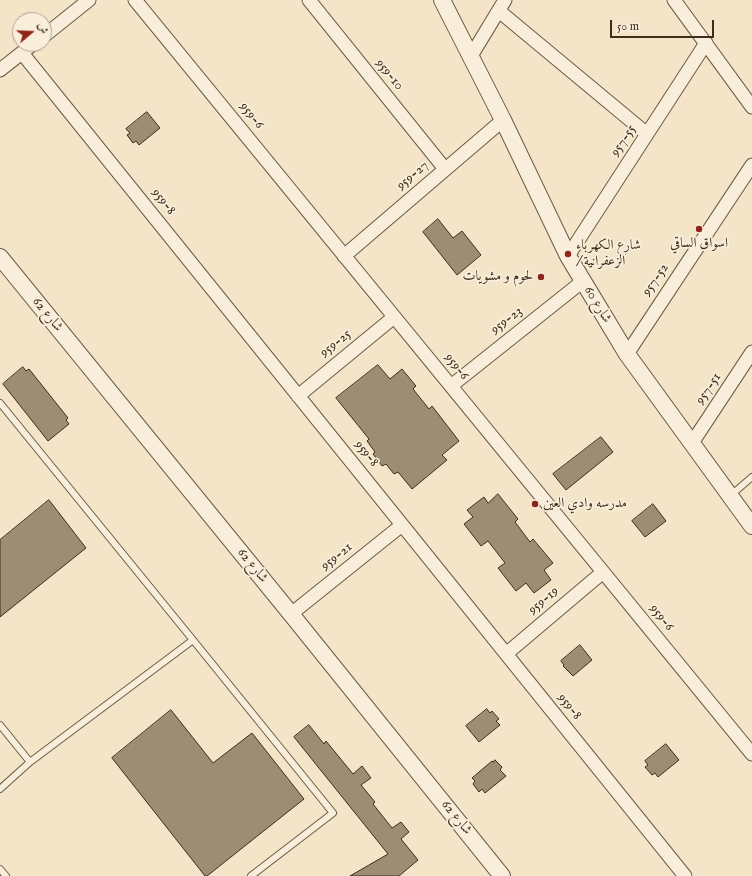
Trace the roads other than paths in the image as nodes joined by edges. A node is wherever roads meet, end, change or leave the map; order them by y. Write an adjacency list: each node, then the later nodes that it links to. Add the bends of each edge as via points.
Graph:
1 (90, 0): 7 (street)
2 (135, 0): 17 (street, 959-6)
3 (309, 0): 16 (street, 959-10)
4 (442, 0): 10 (street, شارع 60)
5 (674, 0): 8 (street)
6 (502, 5): 10 (street); 14 (street)
7 (52, 30)
8 (706, 43): 12 (street); 14 (street, 957-55)
9 (22, 53): 11 (street); 25 (street, 959-8)
10 (471, 56): 13 (street, شارع 60)
11 (0, 70)
12 (752, 107)
13 (502, 120): 16 (street, 959-27); 18 (street, شارع 60)
14 (648, 134): 18 (street, 957-55)
15 (752, 165): 23 (street, 957-52)
16 (445, 169): 17 (street, 959-27)
17 (344, 256): 21 (street, 959-6)
18 (568, 256): 20 (street, شارع 60)
19 (0, 257): 33 (street, شارع 62)
20 (583, 281): 23 (street, شارع 60); 24 (street, 959-23)
21 (394, 317): 24 (street, 959-6); 25 (street, 959-25)
22 (752, 352): 27 (street, 957-51)
23 (627, 354): 27 (street, شارع 60)
24 (451, 386): 32 (street, 959-6)
25 (298, 396): 30 (street, 959-8)
26 (0, 403): 34 (lane)
27 (692, 443): 29 (street, شارع 60)
28 (752, 477): 29 (lane)
29 (730, 496): 31 (street, شارع 60)
30 (402, 525): 33 (street, 959-21); 35 (street, 959-8)
31 (752, 526)
32 (603, 572): 35 (street, 959-19); 37 (street, 959-6)
33 (292, 614): 43 (street, شارع 62)
34 (193, 640): 38 (lane); 42 (lane, via 333,813)
35 (506, 654): 44 (street, 959-8)
36 (0, 725): 38 (lane)
37 (752, 754)
38 (30, 762): 39 (lane)
39 (0, 789)
40 (0, 868): 41 (lane)
41 (6, 876)
42 (251, 876)
43 (502, 876)
44 (685, 876)

